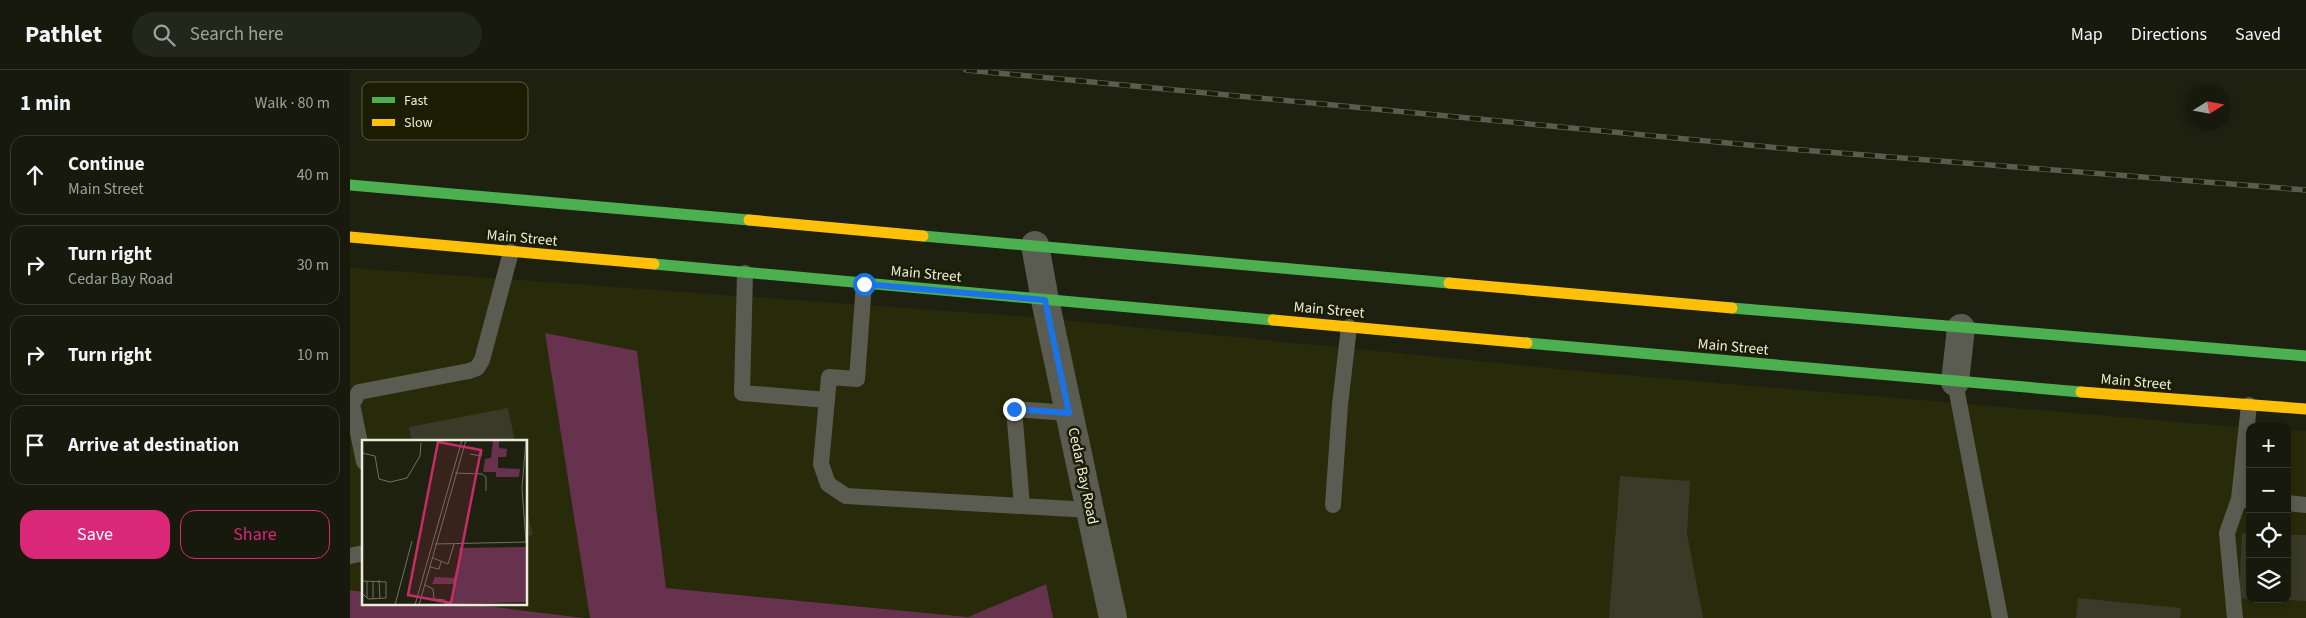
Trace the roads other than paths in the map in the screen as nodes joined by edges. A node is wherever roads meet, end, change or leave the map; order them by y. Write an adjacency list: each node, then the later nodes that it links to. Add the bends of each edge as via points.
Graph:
1 (350, 185): 3 (main road)
2 (350, 237): 4 (main road, Main Street)
3 (1035, 245): 7 (street, Cedar Bay Road); 9 (main road)
4 (511, 252): 5 (main road, Main Street); 16 (lane, via 482,360 477,368 359,392 352,404)
5 (745, 273): 6 (main road, Main Street); 12 (lane, via 742,393)
6 (864, 284): 7 (main road, Main Street); 12 (lane, via 857,379 829,377)
7 (1045, 300): 8 (main road, Main Street); 15 (street, Cedar Bay Road)
8 (1349, 327): 11 (main road, Main Street); 19 (lane)
9 (1961, 328): 10 (main road); 11 (street)
10 (2306, 356)
11 (1955, 382): 13 (main road, Main Street); 24 (lane)
12 (827, 400): 21 (lane, via 821,464 828,484 846,496)
13 (2249, 405): 14 (main road, Main Street); 17 (lane)
14 (2306, 409)
15 (1069, 413): 21 (lane, via 1014,409); 22 (street, Cedar Bay Road)
16 (362, 452)
17 (2245, 500): 25 (lane, via 2227,533)
18 (2291, 503): 20 (lane)
19 (1333, 505)
20 (2306, 505)
21 (1022, 506): 22 (lane)
22 (1090, 510): 23 (street, Cedar Bay Road)
23 (1113, 618)
24 (2000, 618)
25 (2235, 618)

